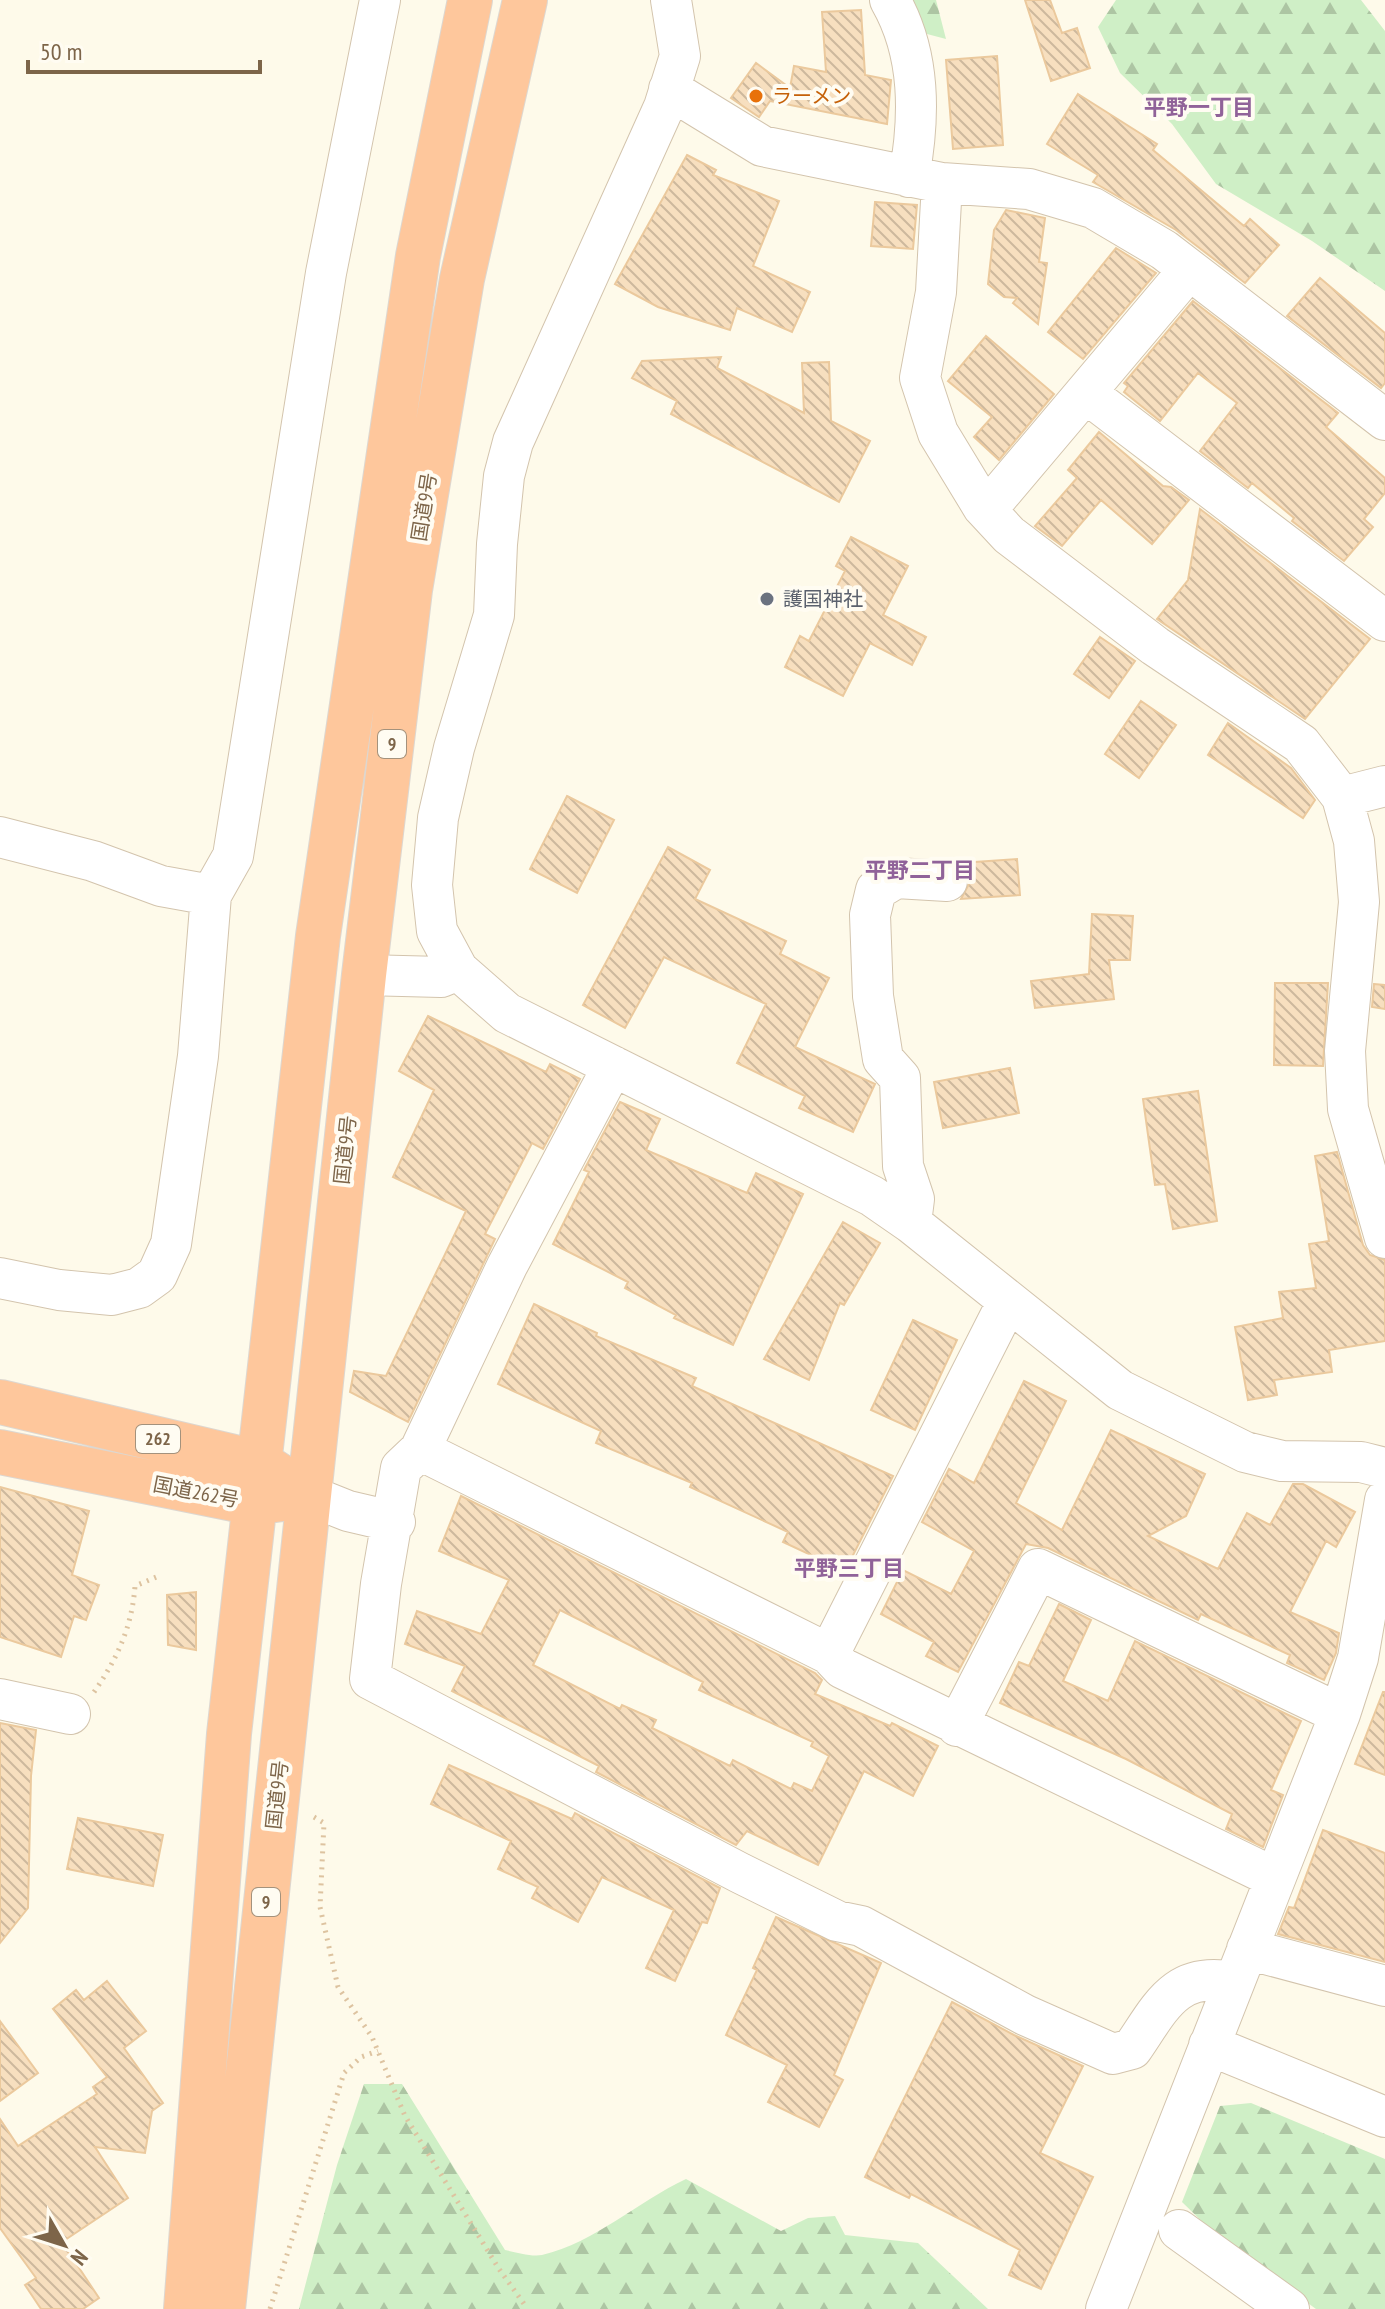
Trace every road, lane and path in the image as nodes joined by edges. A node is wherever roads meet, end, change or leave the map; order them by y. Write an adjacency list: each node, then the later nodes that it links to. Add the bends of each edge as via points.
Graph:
1 (380, 0): 17 (street, via 326,273 233,856)
2 (470, 0): 29 (highway, via 418,256 358,657 318,936)
3 (525, 0): 19 (highway, 国道9号 / 9, via 456,310 410,590)
4 (671, 0): 6 (street, via 680,56)
5 (890, 0): 7 (street, via 909,46 917,85 916,141)
6 (669, 89): 7 (street, via 762,146); 18 (street, via 513,442 504,476 494,615 438,818 432,885 437,931)
7 (926, 180): 8 (street, via 1029,189 1093,208 1164,250); 11 (street, via 936,292 920,378 938,433)
8 (1188, 271): 9 (street); 10 (street)
9 (1086, 393): 11 (street); 12 (street)
10 (1385, 420)
11 (983, 507): 14 (street, via 1009,535 1155,646 1301,744)
12 (1385, 621)
13 (1385, 786): 14 (street)
14 (1342, 797): 22 (street, via 1354,841 1359,902 1345,1051 1348,1109)
15 (0, 837): 17 (street, via 93,861 161,886)
16 (947, 881): 21 (street, via 896,878 876,890 870,915 873,996 883,1059 900,1078 903,1166 914,1199)
17 (211, 895): 23 (street, via 196,1072 171,1244 157,1275 139,1288 112,1295)
18 (458, 970): 19 (street, via 441,977); 20 (street, via 507,1013)
19 (364, 975): 30 (highway, 国道9号 / 9)
20 (613, 1066): 21 (street, via 872,1196); 26 (street, via 507,1266)
21 (911, 1223): 24 (street)
22 (1385, 1238)
23 (0, 1278)
24 (1008, 1301): 28 (street, via 1120,1390 1245,1452 1282,1461 1361,1462); 34 (street)
25 (0, 1402): 29 (highway, 国道262号 / 262)
26 (420, 1450): 32 (street, via 401,1468); 34 (street)
27 (0, 1452): 29 (highway, 国道262号 / 262)
28 (1385, 1468)
29 (257, 1483): 30 (highway, 国道262号 / 262); 48 (highway, via 229,1734)
30 (308, 1495): 32 (street); 49 (highway, 国道9号 / 9)
31 (1385, 1500): 37 (street, via 1361,1644)
32 (395, 1522): 41 (street, via 381,1584 370,1679 740,1873 837,1921 861,1926 1025,2015 1113,2054 1132,2049 1171,1993)
33 (161, 1575): 36 (path, via 135,1586 124,1641 88,1699)
34 (829, 1654): 38 (street, via 842,1668)
35 (0, 1699): 36 (street)
36 (70, 1714)
37 (1340, 1714): 38 (street, via 1038,1569); 40 (street)
38 (957, 1726): 40 (street)
39 (314, 1817): 44 (path, via 324,1823 320,1907 338,1987)
40 (1275, 1878): 41 (street)
41 (1240, 1965): 42 (street); 43 (street)
42 (1385, 1986)
43 (1209, 2045): 45 (street); 51 (street)
44 (378, 2051): 47 (path, via 405,2116); 50 (path, via 361,2057 344,2073)
45 (1385, 2117)
46 (1179, 2230): 52 (street)
47 (527, 2308)
48 (186, 2309)
49 (223, 2309)
50 (270, 2309)
51 (1106, 2309)
52 (1289, 2309)

